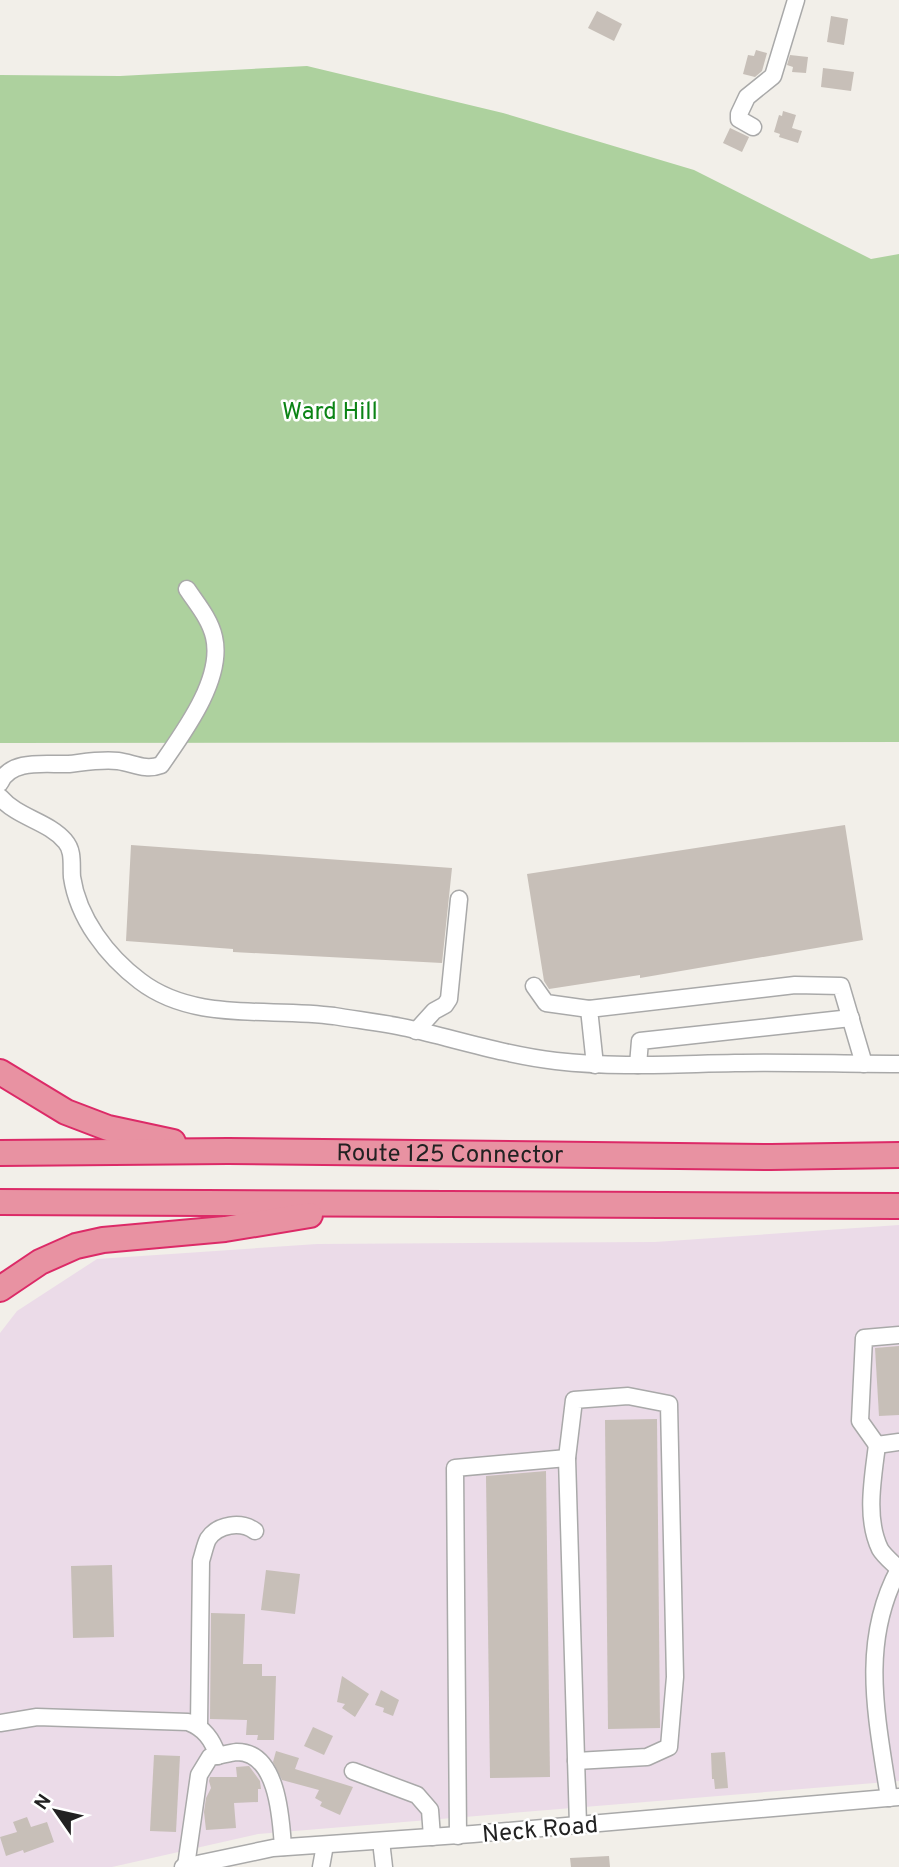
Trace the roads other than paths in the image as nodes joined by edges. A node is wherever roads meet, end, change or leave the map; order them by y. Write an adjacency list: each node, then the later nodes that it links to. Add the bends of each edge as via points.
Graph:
1 (796, 0): 2 (street, via 773,76 747,97 739,114 739,119)
2 (753, 127)
3 (187, 589): 4 (street, via 214,637 213,664 197,710 160,765 142,768 100,760 35,764 7,772)
4 (0, 783)
5 (0, 797): 10 (street, via 14,811 65,841 71,851 72,878 93,930 111,954 164,996 191,1006 330,1016)
6 (459, 899): 10 (street, via 449,999)
7 (534, 986): 8 (street, via 547,1003)
8 (589, 1009): 9 (street, via 795,985 841,986); 13 (street)
9 (851, 1018): 11 (street); 14 (street, via 640,1041)
10 (416, 1031): 13 (street, via 552,1061)
11 (864, 1064): 12 (street); 14 (street)
12 (899, 1064)
13 (595, 1065): 14 (street)
14 (638, 1065)
15 (0, 1072): 16 (highway, via 91,1122)
16 (215, 1151): 17 (highway, Route 125 Connector); 18 (highway, Route 125 Connector)
17 (0, 1153)
18 (899, 1155)
19 (0, 1202): 20 (highway, Route 125 Connector)
20 (373, 1203): 21 (highway, Route 125 Connector); 22 (highway, via 249,1226 76,1246 40,1262)
21 (899, 1206)
22 (0, 1289)
23 (899, 1335): 25 (street, via 864,1338 860,1421)
24 (899, 1442): 25 (street)
25 (877, 1445): 28 (street, via 873,1530 881,1551)
26 (567, 1458): 32 (street); 32 (street, via 574,1400 628,1396 668,1404 675,1677 669,1747 647,1757); 36 (street, via 455,1468)
27 (255, 1531): 30 (street, via 232,1525 219,1529 208,1539 201,1562)
28 (898, 1573): 34 (street, via 877,1623 874,1664 876,1714)
29 (0, 1723): 30 (street, via 37,1717)
30 (199, 1726): 31 (street)
31 (218, 1756): 40 (street, via 240,1752 264,1765 279,1799); 41 (street, via 210,1757 199,1775)
32 (576, 1760): 35 (street)
33 (352, 1770): 37 (street, via 417,1795 430,1810)
34 (894, 1798): 35 (street, Neck Road)
35 (578, 1825): 36 (street, Neck Road)
36 (458, 1836): 37 (street, Neck Road)
37 (432, 1837): 38 (street, Neck Road)
38 (382, 1841): 39 (street, Neck Road); 43 (street)
39 (325, 1845): 40 (street, Neck Road); 42 (street)
40 (283, 1847): 41 (street, Neck Road)
41 (185, 1867)
42 (321, 1867)
43 (384, 1867)

